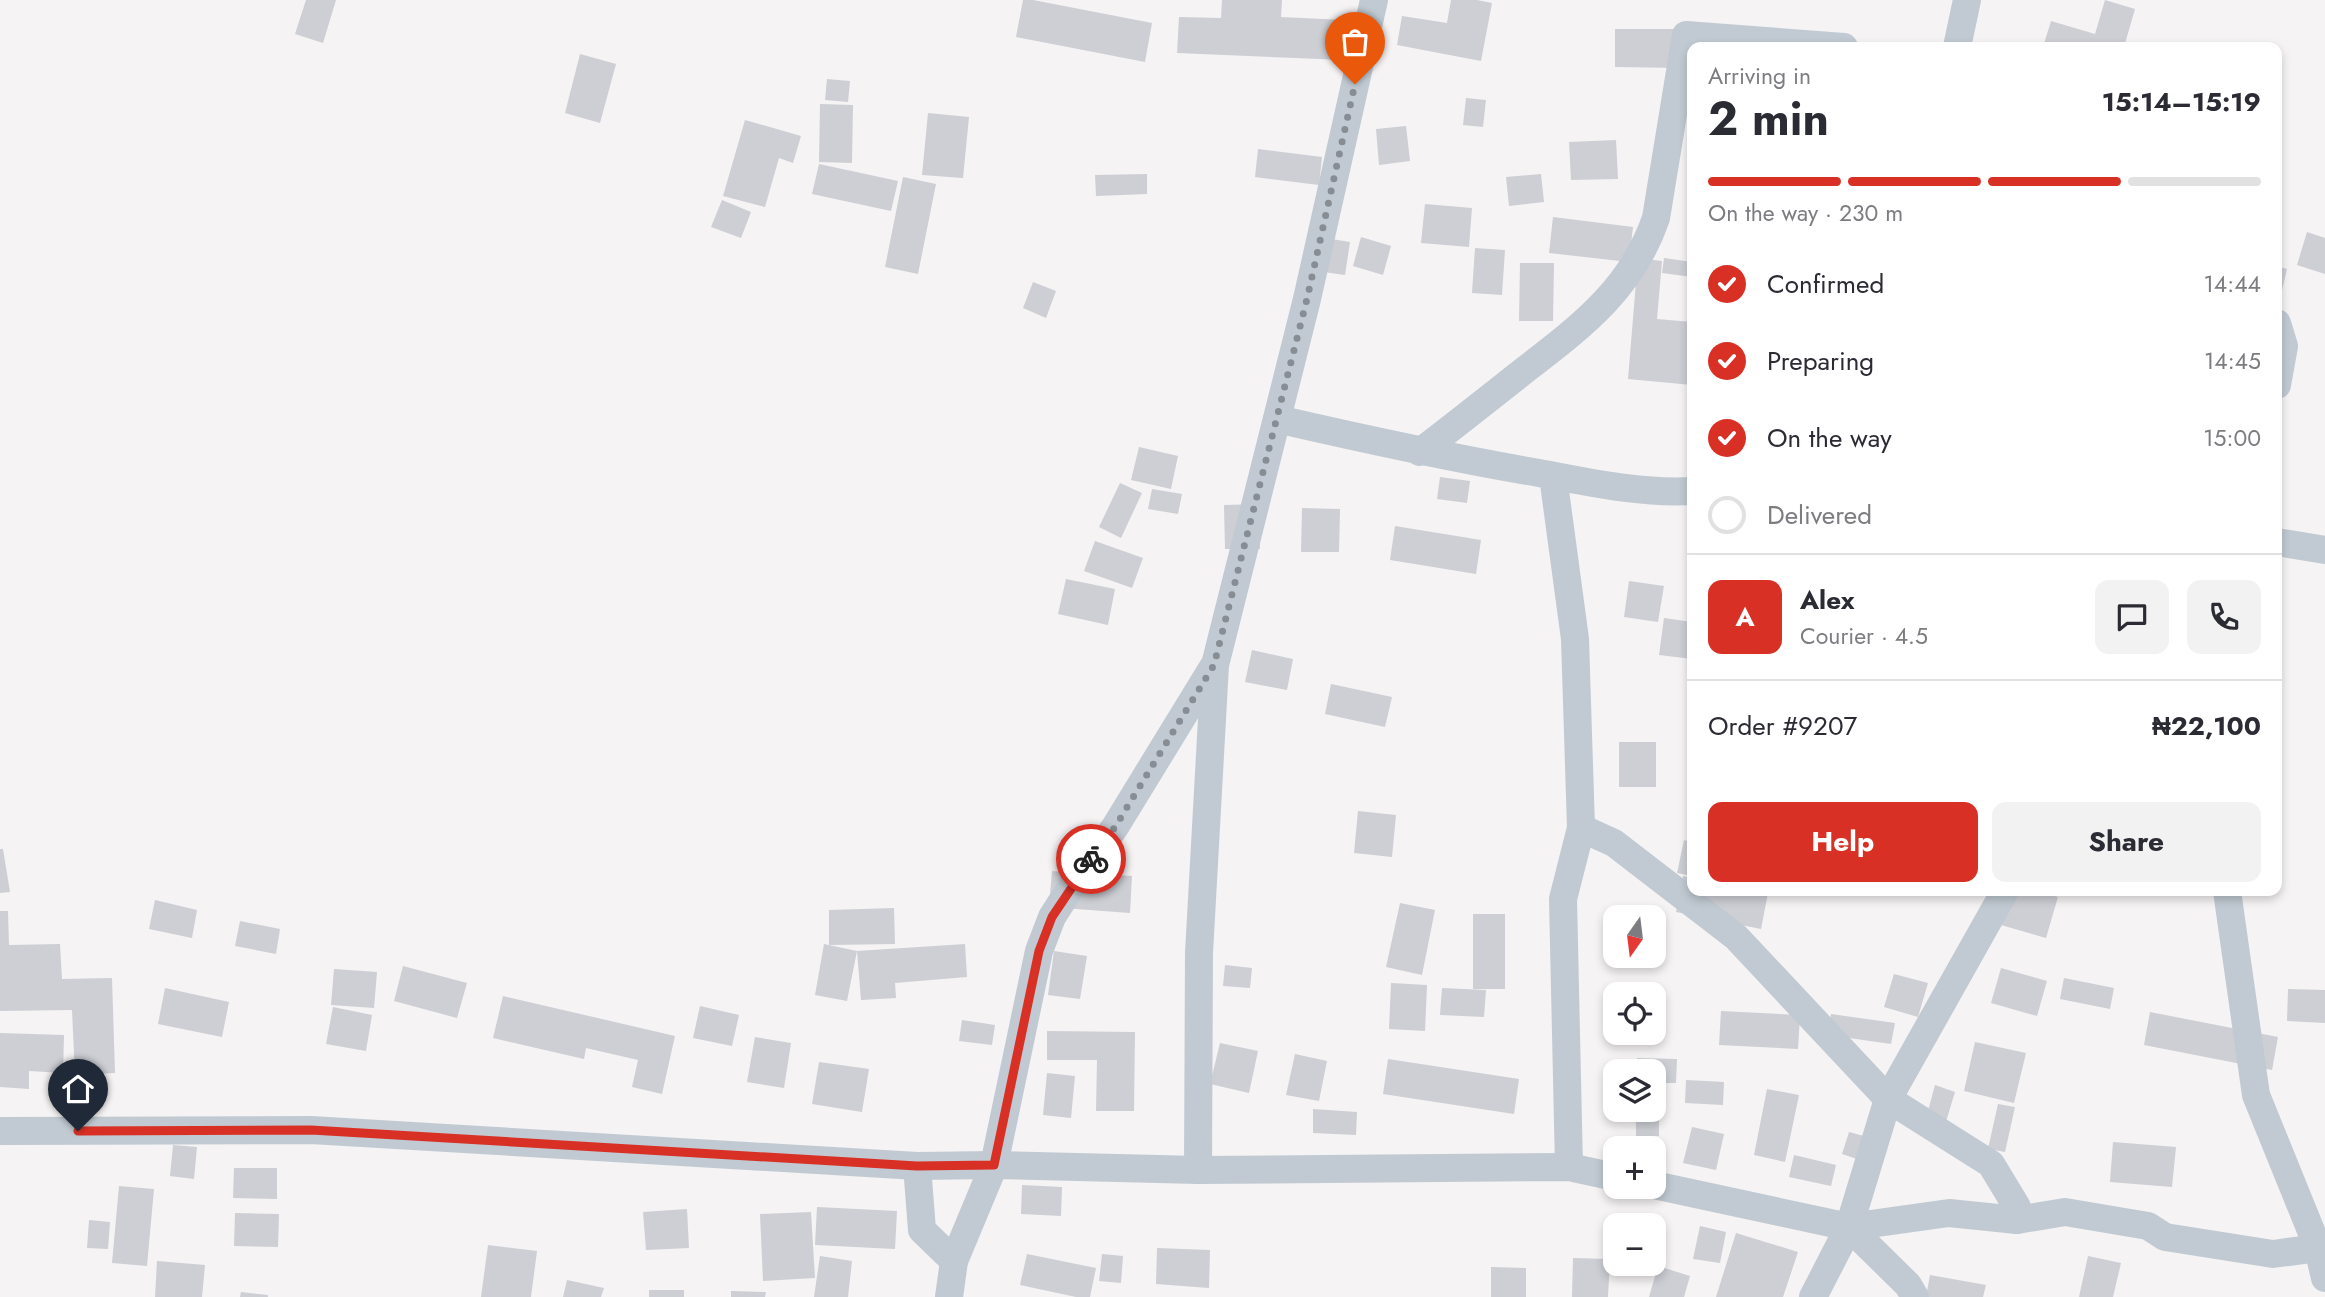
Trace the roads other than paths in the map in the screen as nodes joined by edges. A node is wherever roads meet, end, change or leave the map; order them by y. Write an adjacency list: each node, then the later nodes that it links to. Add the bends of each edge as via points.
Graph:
1 (1374, 0): 7 (street)
2 (1967, 0): 4 (street)
3 (1778, 42): 8 (street, via 1686,35 1656,219 1633,268 1584,324)
4 (1958, 42)
5 (2282, 339): 6 (street)
6 (2282, 357)
7 (1277, 419): 8 (street); 13 (street)
8 (1420, 452): 9 (street)
9 (1553, 476): 10 (street, via 1629,488); 14 (street, via 1575,639)
10 (1687, 491)
11 (2282, 543): 12 (street)
12 (2325, 551)
13 (1214, 665): 19 (street, via 1115,827 1052,917 1039,951); 22 (street, via 1199,953)
14 (1581, 828): 17 (street, via 1614,843 1736,937); 21 (street, via 1563,899)
15 (2002, 896): 17 (street)
16 (2228, 896): 27 (street, via 2256,1095)
17 (1888, 1099): 25 (street, via 1991,1164 2017,1207); 26 (street)
18 (0, 1131): 20 (street, via 311,1130)
19 (994, 1165): 20 (street); 22 (street); 28 (street)
20 (917, 1166): 28 (street, via 922,1230)
21 (1569, 1167): 22 (street); 23 (street)
22 (1198, 1170)
23 (1603, 1174)
24 (1666, 1188): 26 (street)
25 (2017, 1220): 26 (street, via 1949,1213); 27 (street, via 2065,1212 2148,1226 2165,1237 2273,1254)
26 (1849, 1227): 31 (street); 32 (street)
27 (2321, 1247): 29 (street)
28 (954, 1261): 30 (street)
29 (2325, 1278)
30 (948, 1297)
31 (1813, 1297)
32 (1915, 1297)

